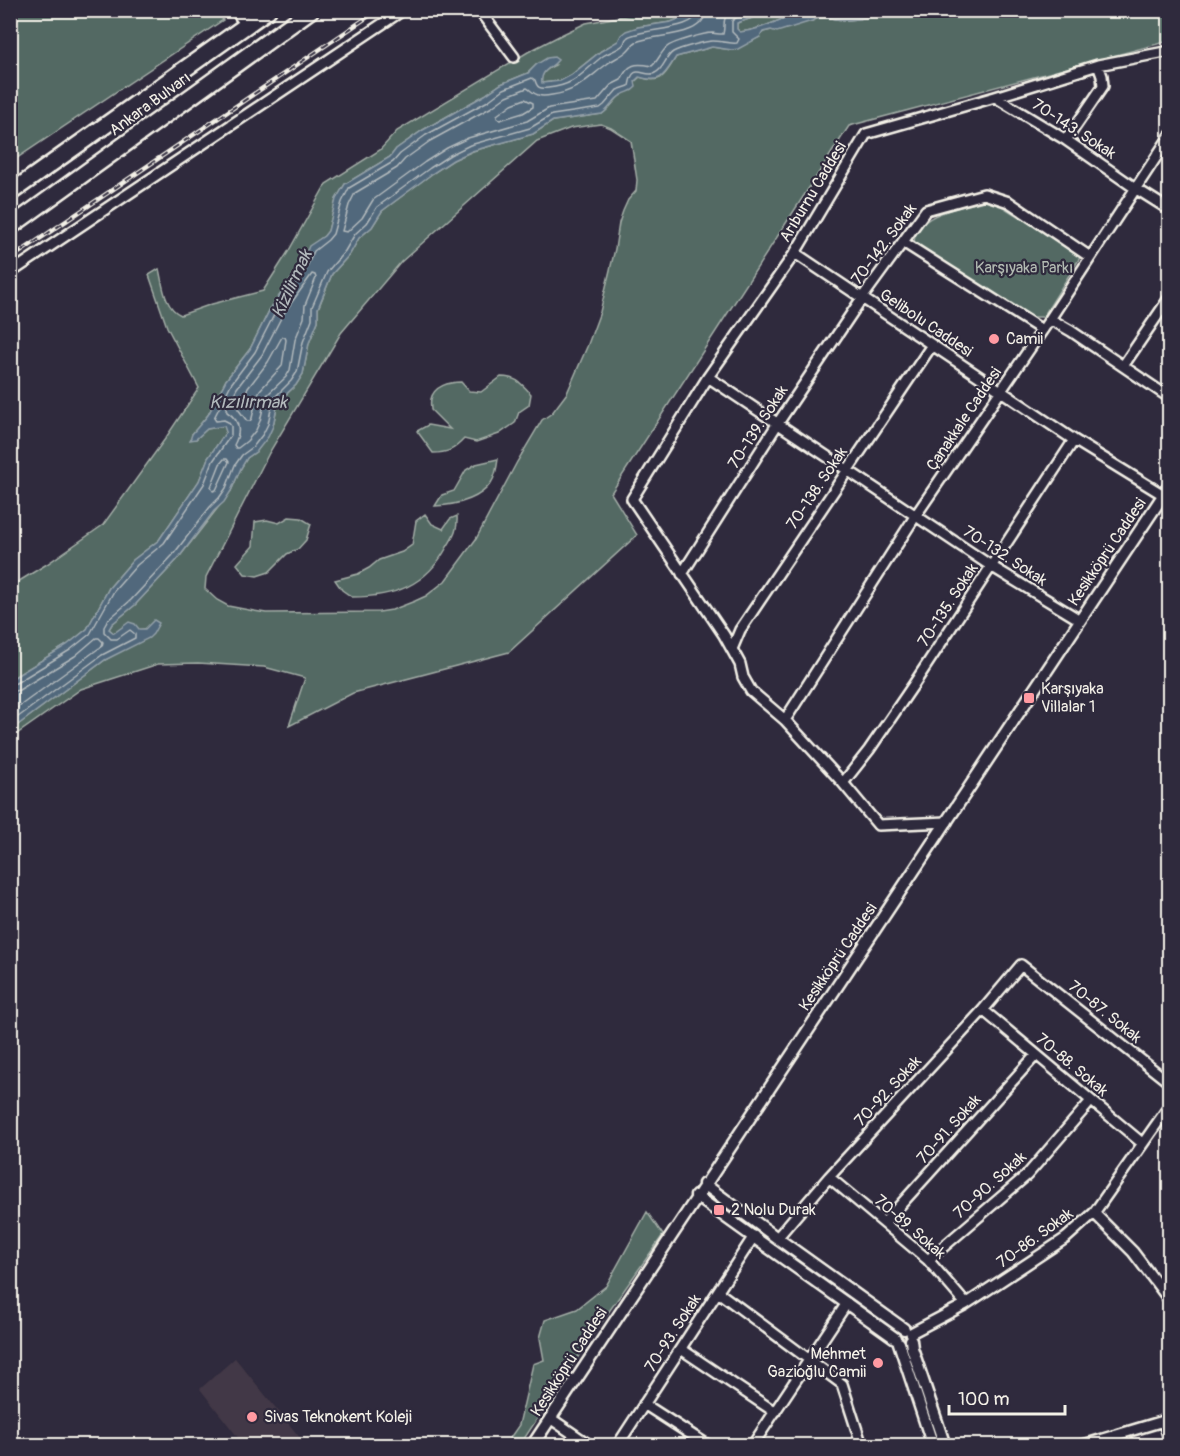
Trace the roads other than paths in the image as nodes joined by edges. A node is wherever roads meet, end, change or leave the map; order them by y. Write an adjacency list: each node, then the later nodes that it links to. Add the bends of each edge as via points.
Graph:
1 (236, 10): 6 (street)
2 (268, 10): 6 (highway, Ankara Bulvarı)
3 (311, 10): 16 (highway, Ankara Bulvarı)
4 (403, 10): 20 (street)
5 (479, 10): 8 (street)
6 (247, 26): 14 (highway, Ankara Bulvarı)
7 (1170, 51): 9 (street, Arıburnu Caddesi)
8 (514, 57)
9 (1098, 65): 10 (street, Arıburnu Caddesi); 12 (street, via 1103,86)
10 (995, 97): 12 (street, 70-143. Sokak); 18 (street, Arıburnu Caddesi, via 866,134)
11 (1170, 136): 13 (street, Çanakkale Caddesi)
12 (1066, 140): 13 (street, 70-143. Sokak)
13 (1135, 188): 15 (street, 70-143. Sokak); 19 (street, Çanakkale Caddesi)
14 (10, 193)
15 (1170, 210)
16 (10, 227)
17 (903, 243): 19 (street, 70-142. Sokak, via 926,210 984,194 1009,202); 22 (street, 70-142. Sokak); 24 (street)
18 (795, 253): 22 (street, Gelibolu Caddesi); 27 (street, Arıburnu Caddesi)
19 (1090, 257): 23 (street, Çanakkale Caddesi)
20 (10, 273)
21 (1170, 297): 26 (street)
22 (862, 298): 25 (street, Gelibolu Caddesi); 30 (street, 70-139. Sokak)
23 (1050, 319): 24 (street, Çanakkale Caddesi); 26 (street)
24 (1042, 330): 28 (street, Çanakkale Caddesi)
25 (932, 345): 28 (street, Gelibolu Caddesi); 32 (street, 70-138. Sokak)
26 (1123, 366): 29 (street)
27 (708, 377): 30 (street, 70-132. Sokak); 36 (street, Arıburnu Caddesi, via 632,499)
28 (1001, 391): 31 (street, Gelibolu Caddesi); 34 (street, Çanakkale Caddesi)
29 (1170, 398)
30 (778, 423): 32 (street, 70-132. Sokak); 36 (street, 70-139. Sokak)
31 (1074, 440): 33 (street, Gelibolu Caddesi); 35 (street, 70-135. Sokak)
32 (847, 470): 34 (street, 70-132. Sokak); 38 (street, 70-138. Sokak, via 740,630)
33 (1167, 493): 37 (street, Kesikköprü Caddesi)
34 (916, 515): 35 (street, 70-132. Sokak); 39 (street, Çanakkale Caddesi)
35 (991, 566): 37 (street, 70-132. Sokak); 40 (street, 70-135. Sokak)
36 (682, 574): 38 (street)
37 (1080, 620): 41 (street, Kesikköprü Caddesi)
38 (732, 649): 39 (street, via 751,691)
39 (785, 720): 40 (street)
40 (843, 783): 41 (street, via 878,825)
41 (946, 822): 50 (street, Kesikköprü Caddesi)
42 (1022, 965): 43 (street, 70-92. Sokak); 45 (street, 70-87. Sokak)
43 (983, 1011): 44 (street, 70-88. Sokak); 49 (street, 70-92. Sokak)
44 (1036, 1055): 46 (street, 70-88. Sokak); 53 (street, 70-91. Sokak)
45 (1170, 1083)
46 (1091, 1101): 48 (street, 70-88. Sokak); 56 (street, 70-90. Sokak, via 1027,1175)
47 (1170, 1105): 48 (street, 70-86. Sokak)
48 (1142, 1143): 52 (street, 70-86. Sokak)
49 (829, 1177): 53 (street, 70-89. Sokak); 55 (street, 70-92. Sokak)
50 (704, 1184): 51 (street, Kesikköprü Caddesi); 55 (street)
51 (696, 1196): 54 (street); 67 (street, Kesikköprü Caddesi)
52 (1094, 1213): 58 (street, via 1133,1252); 60 (street, 70-86. Sokak, via 1066,1238)
53 (884, 1223): 56 (street, 70-89. Sokak)
54 (754, 1236): 57 (street, 70-93. Sokak); 59 (street)
55 (777, 1238): 61 (street)
56 (928, 1260): 60 (street, 70-89. Sokak)
57 (718, 1292): 63 (street, 70-93. Sokak); 64 (street)
58 (1170, 1300)
59 (847, 1303): 62 (street); 64 (street)
60 (966, 1304): 61 (street, 70-86. Sokak)
61 (909, 1334): 62 (street, via 897,1332); 77 (street)
62 (897, 1341): 76 (street)
63 (681, 1349): 65 (street, 70-93. Sokak); 66 (street)
64 (810, 1359): 66 (street); 75 (street, via 842,1384)
65 (644, 1404): 72 (street, 70-93. Sokak); 73 (street)
66 (775, 1412): 74 (street)
67 (550, 1418): 70 (street, Kesikköprü Caddesi); 71 (street)
68 (1166, 1420): 69 (street); 78 (street)
69 (1170, 1440)
70 (532, 1446)
71 (591, 1446)
72 (617, 1446)
73 (709, 1446)
74 (752, 1446)
75 (862, 1446)
76 (933, 1446)
77 (945, 1446)
78 (1080, 1446)

